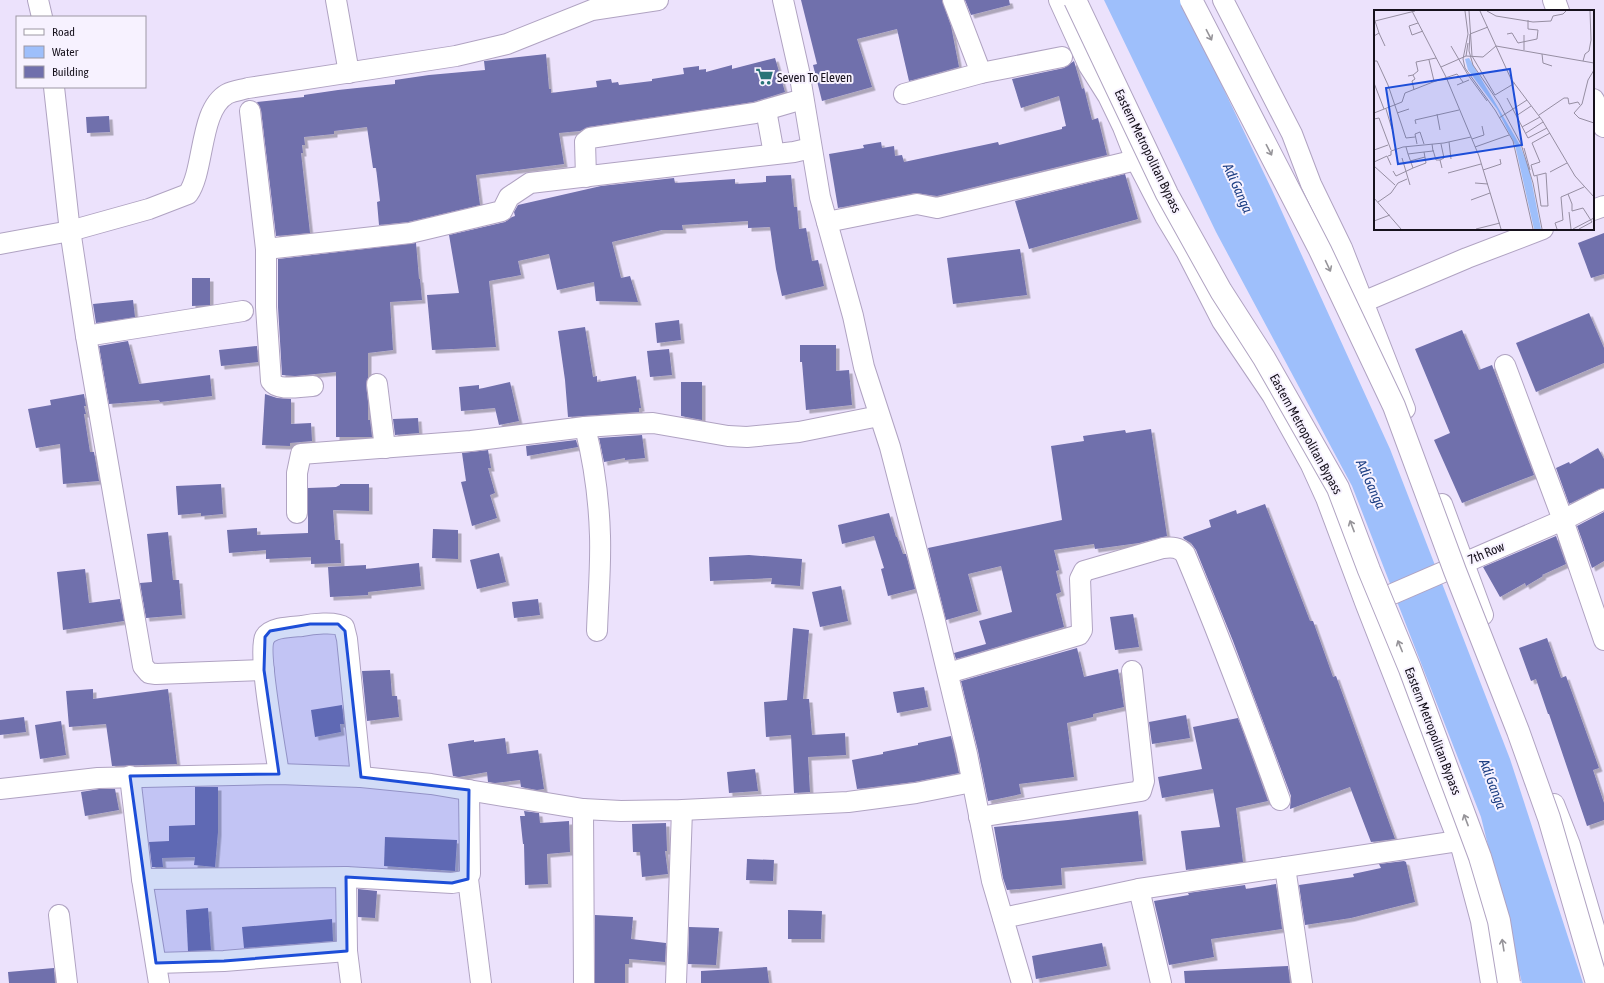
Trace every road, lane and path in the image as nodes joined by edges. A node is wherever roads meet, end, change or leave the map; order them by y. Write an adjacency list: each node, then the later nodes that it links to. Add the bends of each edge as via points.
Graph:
1 (38, 0): 13 (street)
2 (336, 0): 15 (street)
3 (658, 0): 11 (street)
4 (783, 0): 19 (street)
5 (953, 0): 16 (street)
6 (1059, 0): 26 (street, via 1089,66 1111,102)
7 (1075, 0): 86 (main road, Eastern Metropolitan Bypass, one-way to 7, bridge, via 1499,921 1480,857 1410,669 1338,488 1264,358 1221,291 1167,194)
8 (1191, 0): 87 (main road, one-way to 87, bridge, via 1320,250 1394,406 1549,818)
9 (1224, 0): 35 (street, via 1292,134)
10 (1554, 0): 12 (main road)
11 (621, 2): 15 (street, via 592,10 500,45 456,56)
12 (1558, 10)
13 (42, 16)
14 (1062, 57): 16 (street)
15 (349, 73): 32 (street, via 248,88 226,95 218,101 213,110 194,184 188,194 149,209)
16 (981, 73): 18 (street)
17 (54, 88): 32 (street)
18 (904, 94)
19 (803, 99): 21 (street); 24 (street)
20 (1594, 102): 23 (main road)
21 (766, 110): 25 (street); 27 (street, via 590,138 584,142)
22 (250, 111): 34 (street)
23 (1604, 126)
24 (811, 148): 25 (street); 30 (street)
25 (774, 154): 27 (street)
26 (1136, 160): 30 (street, via 937,208 917,204); 49 (street, via 1222,321 1272,395 1311,465)
27 (586, 176): 34 (street, via 530,184 509,197 502,211 410,233)
28 (1604, 206): 29 (street)
29 (1594, 210)
30 (827, 222): 41 (street)
31 (1540, 230): 35 (street)
32 (70, 231): 33 (street); 37 (street)
33 (0, 244)
34 (266, 249): 40 (street, via 266,307 271,381 280,387)
35 (1363, 302): 47 (street)
36 (244, 310): 37 (street)
37 (86, 336): 52 (street, via 143,666 149,673 156,674)
38 (1505, 365): 46 (street)
39 (377, 384): 43 (street)
40 (313, 386)
41 (879, 416): 42 (street, via 798,432 747,437 653,423); 54 (street, via 894,461)
42 (585, 427): 43 (street, via 471,441); 50 (street, via 597,485 600,537)
43 (385, 448): 45 (street, via 301,454 297,473)
44 (1604, 499): 46 (street, 7th Row)
45 (297, 513)
46 (1563, 520): 47 (street, 7th Row); 48 (street)
47 (1464, 563): 49 (street, 7th Row); 74 (street, via 1570,845)
48 (1598, 602): 51 (street)
49 (1366, 605): 65 (street)
50 (597, 631)
51 (1604, 640)
52 (264, 670): 55 (street); 57 (street, via 263,643 270,631 310,624 338,624 344,628)
53 (1132, 671): 64 (street, via 1144,781 1142,791)
54 (948, 673): 58 (street); 61 (street, via 1078,635 1082,630 1080,579 1084,571 1163,548 1179,549 1185,554 1218,633)
55 (279, 774): 56 (street); 57 (street)
56 (130, 776): 59 (street); 68 (street)
57 (361, 777): 60 (street)
58 (972, 782): 63 (street, via 848,802); 64 (street)
59 (0, 789)
60 (469, 790): 62 (street); 69 (street)
61 (1280, 800)
62 (583, 809): 63 (street); 80 (street)
63 (682, 810): 81 (street)
64 (979, 817): 72 (street, via 992,881)
65 (1458, 841): 66 (street); 85 (street, via 1482,921)
66 (1285, 867): 70 (street); 84 (street)
67 (346, 877): 68 (street); 69 (street, via 452,883); 73 (street)
68 (142, 879): 75 (street)
69 (468, 879): 79 (street)
70 (1139, 889): 72 (street); 83 (street)
71 (58, 916): 76 (street)
72 (1004, 918): 82 (street)
73 (347, 951): 75 (street, via 224,961); 78 (street)
74 (1604, 962)
75 (156, 963): 77 (street)
76 (67, 983)
77 (159, 983)
78 (351, 983)
79 (481, 983)
80 (584, 983)
81 (676, 983)
82 (1022, 983)
83 (1161, 983)
84 (1302, 983)
85 (1491, 983)
86 (1509, 983)
87 (1597, 983)

